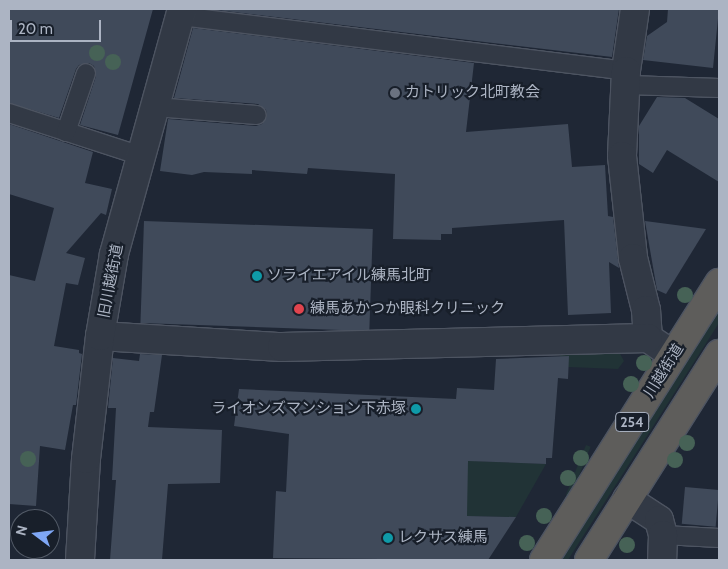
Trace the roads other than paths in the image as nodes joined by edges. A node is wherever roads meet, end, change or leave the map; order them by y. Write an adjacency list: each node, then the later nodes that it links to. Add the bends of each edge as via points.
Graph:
1 (635, 9): 4 (street)
2 (181, 12): 4 (lane); 6 (street, 旧川越街道)
3 (86, 73): 9 (lane)
4 (627, 78): 5 (lane); 13 (street, via 622,156 633,258 646,310)
5 (719, 88)
6 (155, 107): 8 (lane); 10 (street, 旧川越街道)
7 (9, 113): 9 (lane)
8 (257, 114)
9 (66, 132): 10 (lane)
10 (141, 156): 12 (street, 旧川越街道, via 114,254)
11 (719, 283): 15 (highway, 川越街道 / 254)
12 (100, 336): 13 (street, via 282,346); 20 (street, 旧川越街道, via 86,459)
13 (648, 338): 15 (street)
14 (719, 354): 16 (highway, 254)
15 (673, 355): 21 (highway, 川越街道 / 254)
16 (712, 377): 17 (highway, 254)
17 (627, 499): 19 (street, via 659,520); 22 (highway, 254)
18 (719, 538): 19 (lane)
19 (662, 548)
20 (80, 560)
21 (544, 560)
22 (589, 560)

